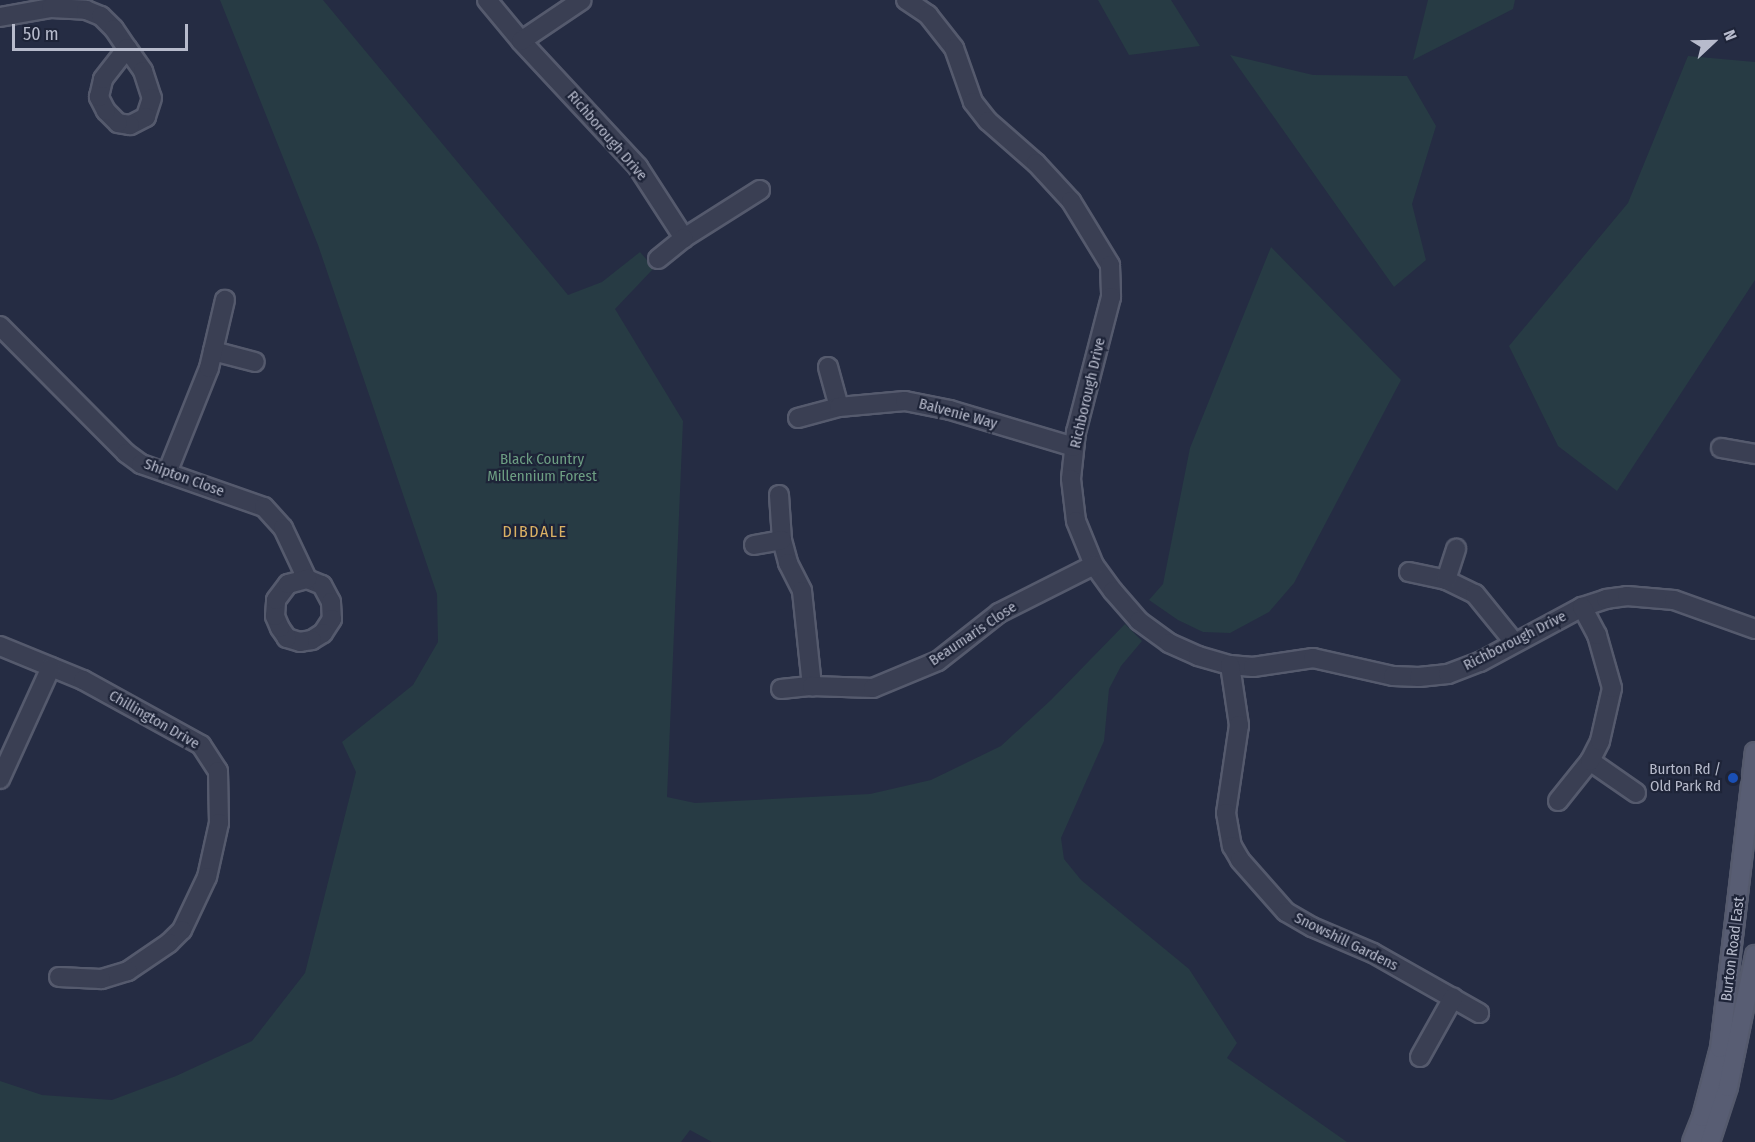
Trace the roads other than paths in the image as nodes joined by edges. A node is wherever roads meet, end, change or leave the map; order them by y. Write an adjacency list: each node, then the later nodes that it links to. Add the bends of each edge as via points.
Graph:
1 (487, 0): 5 (street, Richborough Drive)
2 (582, 0): 5 (street)
3 (906, 0): 17 (street, Richborough Drive, via 928,15 954,48 973,102 1071,201 1110,265 1111,297)
4 (0, 17): 6 (street, via 51,8 87,10 101,16)
5 (521, 41): 8 (street, Richborough Drive, via 638,167)
6 (127, 48)
7 (760, 190): 8 (street)
8 (684, 238): 9 (street)
9 (658, 260)
10 (225, 300): 12 (street)
11 (0, 326): 20 (street, Shipton Close, via 126,453 141,464)
12 (213, 351): 13 (street); 20 (street)
13 (255, 362)
14 (828, 367): 15 (street)
15 (839, 407): 16 (street, Balvenie Way); 17 (street, Balvenie Way, via 905,401 926,404)
16 (798, 418)
17 (1074, 447): 25 (street, Richborough Drive, via 1071,479 1076,521)
18 (1720, 448): 19 (street)
19 (1755, 454)
20 (167, 473): 27 (street, Shipton Close, via 264,507 283,528)
21 (778, 495): 22 (street)
22 (783, 540): 23 (street); 35 (street, via 788,563 802,591)
23 (754, 545)
24 (1456, 549): 28 (street)
25 (1094, 565): 33 (street, Richborough Drive, via 1130,612 1169,643); 35 (street, Beaumaris Close, via 999,614 938,661 873,688)
26 (1409, 572): 28 (street)
27 (307, 579)
28 (1446, 580): 31 (street, via 1475,594)
29 (1582, 607): 30 (street, Richborough Drive, via 1606,599 1648,596 1674,600); 31 (street, Richborough Drive); 38 (street, via 1598,635 1612,688 1608,717)
30 (1755, 629)
31 (1514, 642): 33 (street, Richborough Drive, via 1480,662 1448,674 1419,677 1393,676 1313,658 1253,667)
32 (0, 646): 34 (street, Chillington Drive)
33 (1230, 665): 44 (street, Snowshill Gardens, via 1239,725 1226,813 1232,846 1240,860 1287,912 1373,953)
34 (51, 667): 39 (street); 43 (street, Chillington Drive, via 83,680 201,745 218,771 220,800 207,877 182,930 128,971 101,979)
35 (812, 687): 36 (street, Beaumaris Close)
36 (781, 689)
37 (1755, 752): 47 (main road, Burton Road East, via 1722,1037)
38 (1590, 761): 40 (street); 41 (street)
39 (0, 779)
40 (1636, 793)
41 (1558, 801)
42 (1755, 955): 48 (main road, Burton Road East, via 1728,1087)
43 (59, 977)
44 (1453, 998): 45 (street, Snowshill Gardens); 46 (street)
45 (1479, 1013)
46 (1420, 1057)
47 (1692, 1142)
48 (1710, 1142)

